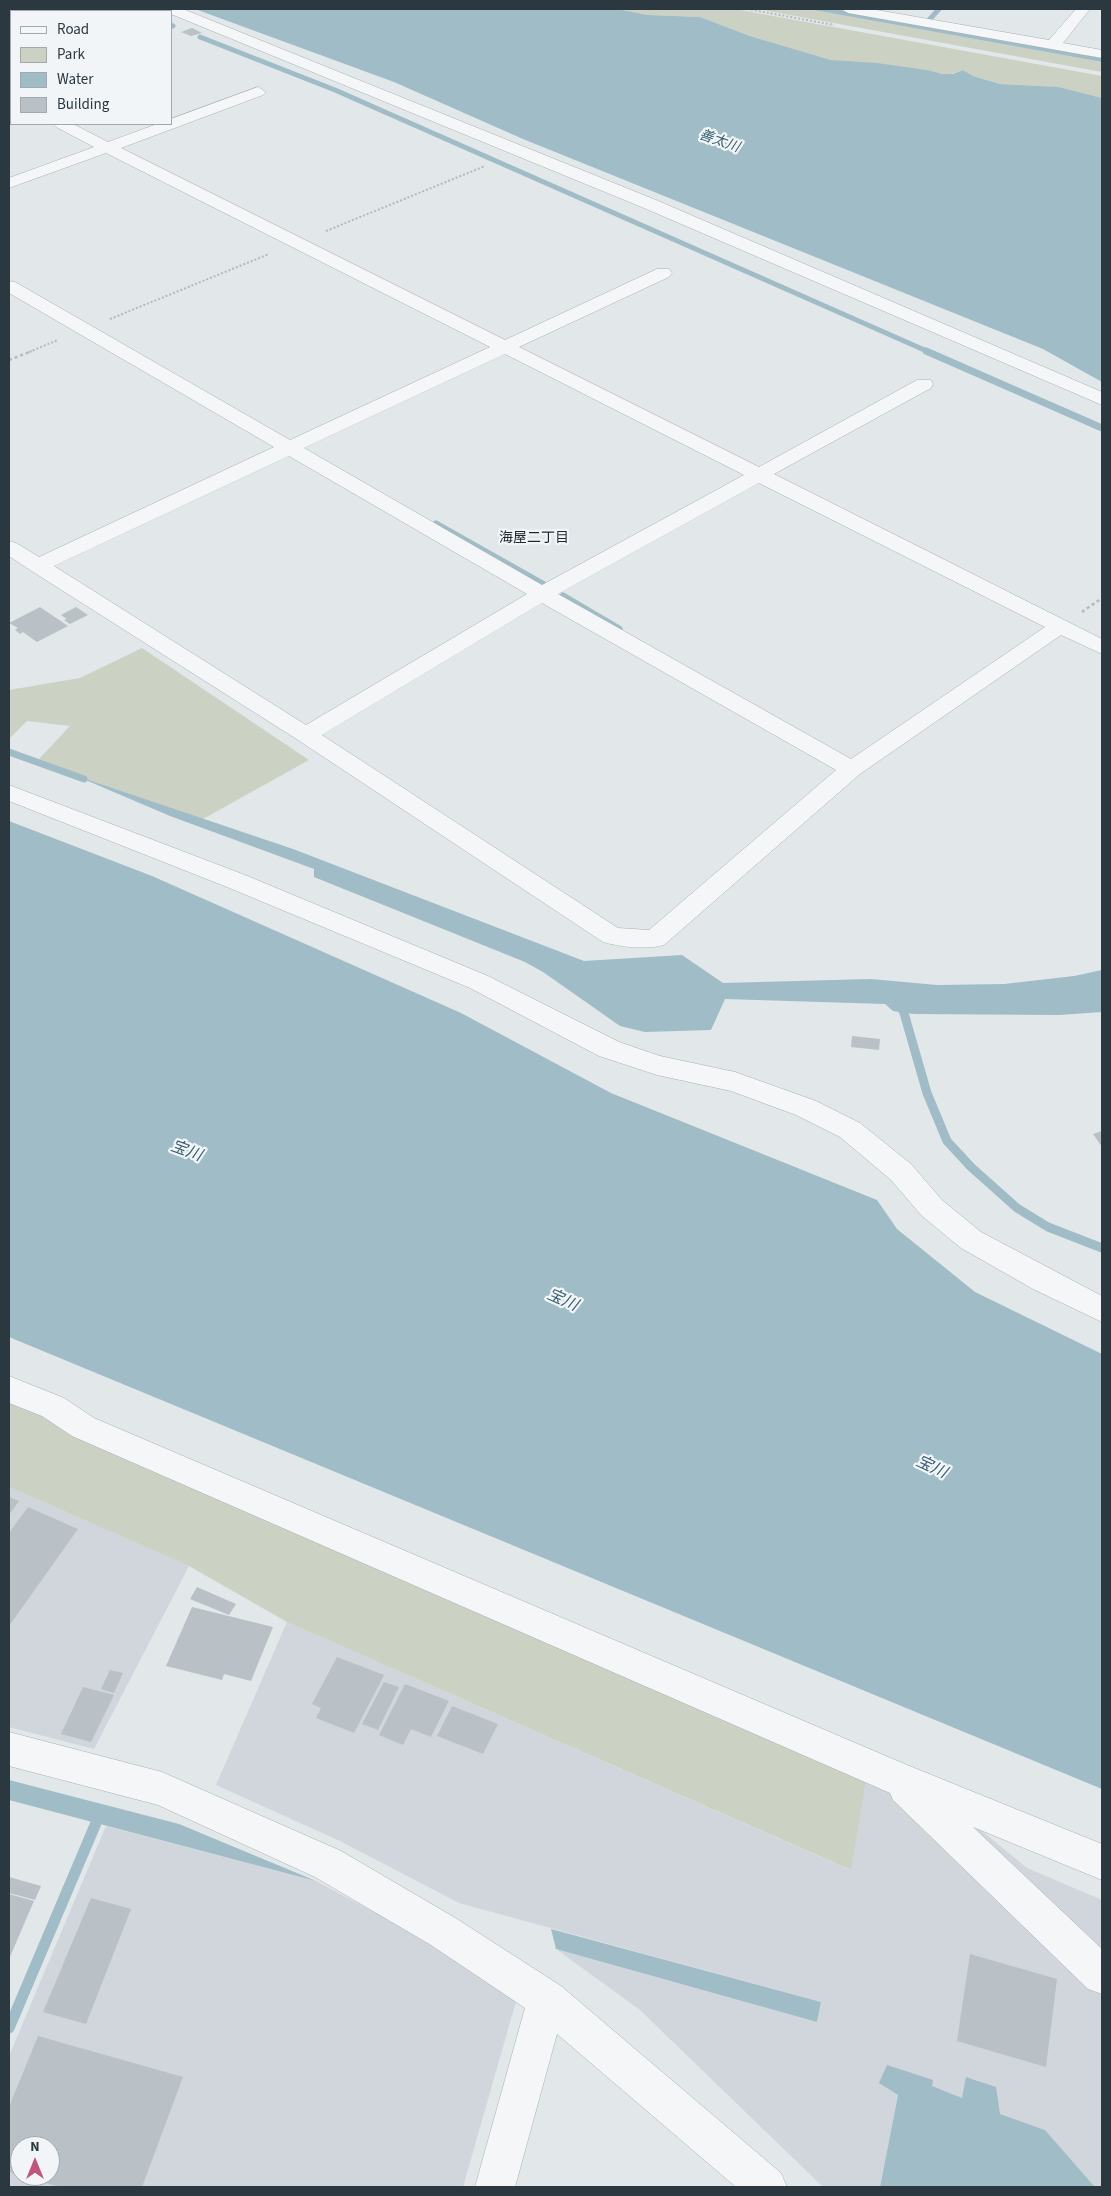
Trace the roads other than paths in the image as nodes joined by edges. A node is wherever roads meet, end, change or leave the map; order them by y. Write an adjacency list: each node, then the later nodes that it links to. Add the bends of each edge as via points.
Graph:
1 (171, 9): 16 (street, via 650,204)
2 (848, 9): 4 (street)
3 (1083, 9): 4 (street)
4 (1053, 45): 5 (street)
5 (1102, 54)
6 (258, 92): 7 (street)
7 (172, 124)
8 (63, 125): 10 (street)
9 (168, 125): 10 (street)
10 (107, 147): 11 (street); 14 (street)
11 (9, 183)
12 (664, 273): 14 (street)
13 (9, 286): 17 (street)
14 (506, 347): 17 (street); 18 (street)
15 (924, 384): 18 (street)
16 (1102, 399)
17 (289, 448): 20 (street); 21 (street)
18 (758, 475): 21 (street); 22 (street)
19 (9, 548): 20 (street)
20 (36, 566): 24 (street)
21 (542, 594): 24 (street); 25 (street)
22 (1060, 626): 23 (street); 25 (street)
23 (1102, 648)
24 (306, 734): 25 (street, via 612,936 655,939)
25 (852, 769)
26 (9, 792): 27 (street, via 246,885 479,982 609,1049 657,1065 735,1082 806,1108 850,1130 901,1172 932,1208 971,1240)
27 (1102, 1310)
28 (9, 1388): 30 (street, via 53,1407 83,1427)
29 (9, 1749): 33 (street, via 162,1789 328,1864 444,1932)
30 (894, 1777): 31 (street); 32 (street)
31 (1102, 1862)
32 (1102, 1975)
33 (547, 2000): 34 (street); 35 (street)
34 (495, 2187)
35 (767, 2187)

